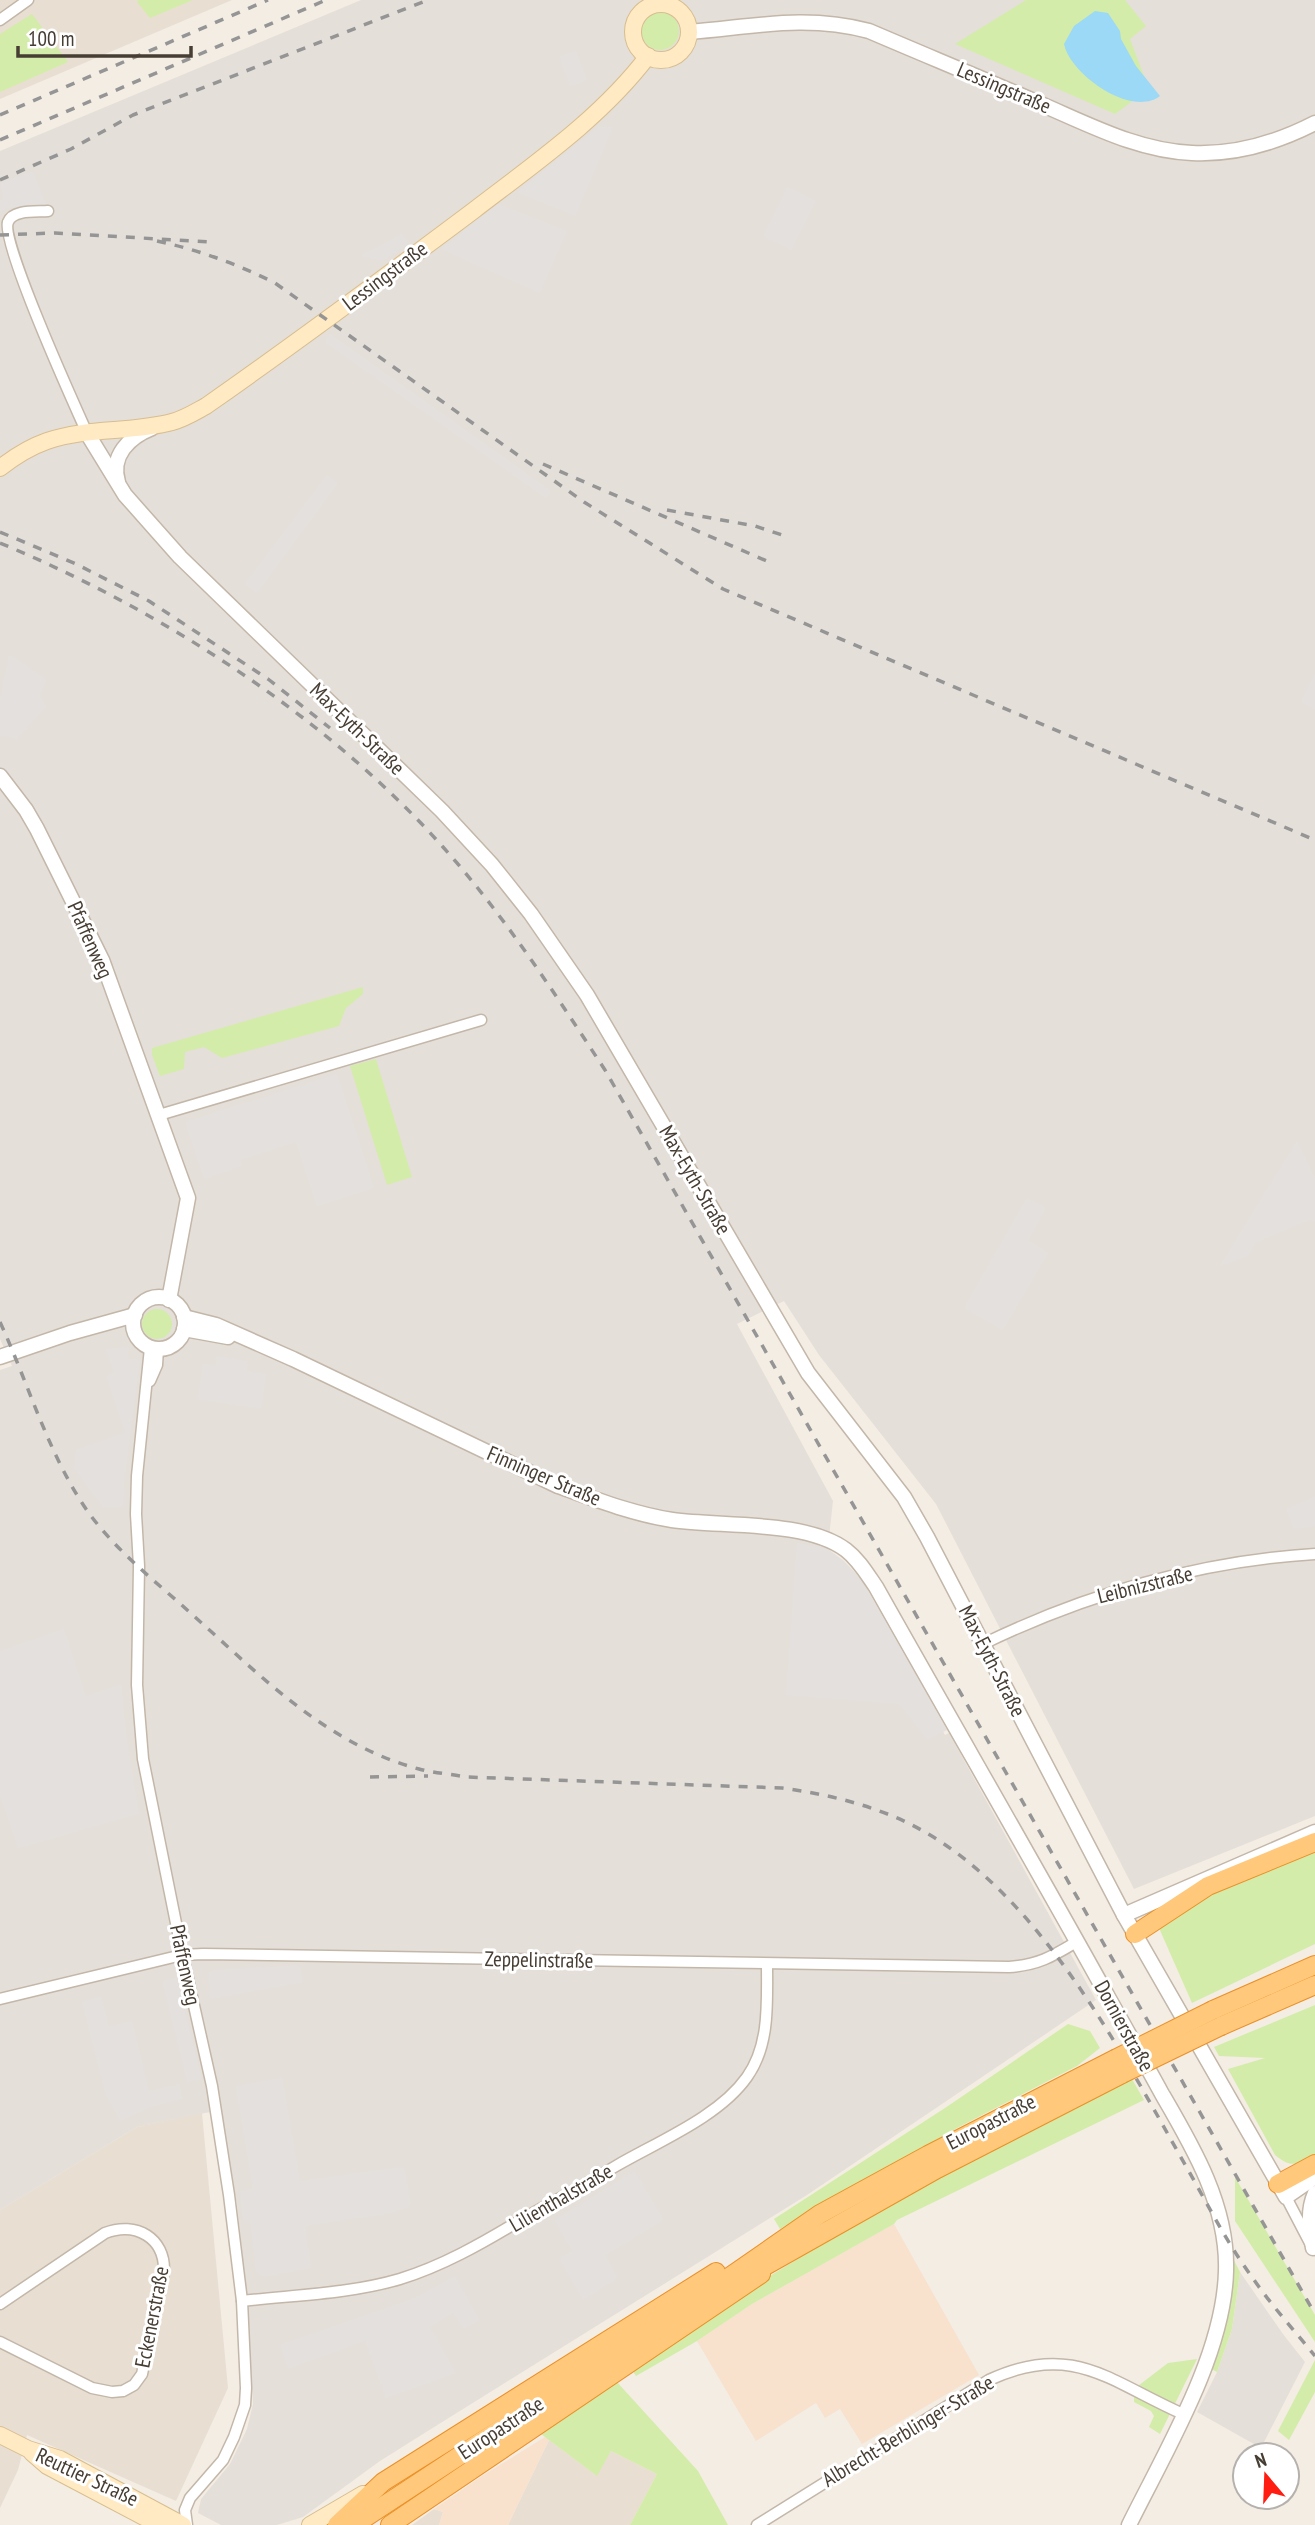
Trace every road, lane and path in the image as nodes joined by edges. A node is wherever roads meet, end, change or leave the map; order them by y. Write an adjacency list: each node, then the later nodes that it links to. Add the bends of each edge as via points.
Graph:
1 (28, 0): 3 (street)
2 (662, 2): 4 (main road, via 678,9); 5 (main road, via 646,8 635,22 634,38)
3 (0, 20)
4 (690, 32): 5 (main road, via 674,57); 6 (street, Lessingstraße, via 791,21 847,25 1109,133 1169,151 1213,153 1261,145)
5 (648, 56): 8 (main road, Lessingstraße, via 609,100 494,194 226,391 188,416)
6 (1315, 123)
7 (48, 211): 9 (street, Max-Eyth-Straße, via 11,217 7,234)
8 (167, 423): 9 (main road, Lessingstraße); 11 (street, via 136,435 119,456 116,474)
9 (87, 433): 10 (main road, Lessingstraße, via 48,440); 11 (street, Max-Eyth-Straße)
10 (0, 468)
11 (125, 495): 22 (street, Max-Eyth-Straße, via 200,578 442,811 531,914 587,995 808,1373 904,1497)
12 (0, 776): 14 (street, Pfaffenweg, via 37,829 102,960)
13 (481, 1020): 14 (street)
14 (159, 1115): 15 (street, Pfaffenweg, via 188,1198)
15 (165, 1299): 16 (street, via 145,1302); 17 (street, via 180,1308)
16 (134, 1318): 18 (street, via 137,1336); 19 (street)
17 (184, 1323): 18 (street, via 173,1345); 21 (street, Finninger Straße, via 216,1325 527,1473 601,1502 672,1520 813,1534)
18 (154, 1348): 28 (street, Pfaffenweg, via 137,1476 137,1685 143,1759)
19 (0, 1357)
20 (1315, 1554): 22 (street, Leibnizstraße, via 1134,1586 1068,1607)
21 (853, 1556): 27 (street, Dornierstraße, via 876,1587)
22 (983, 1644): 25 (street, Max-Eyth-Straße)
23 (1315, 1832): 25 (street)
24 (1315, 1842): 26 (highway, via 1208,1886)
25 (1124, 1914): 26 (street, Max-Eyth-Straße)
26 (1135, 1934): 37 (street, Max-Eyth-Straße)
27 (1078, 1941): 29 (street, Zeppelinstraße, via 1028,1966); 46 (street, Dornierstraße, via 1196,2153 1221,2227 1227,2266 1221,2321)
28 (182, 1955): 29 (street, Zeppelinstraße); 32 (street, Zeppelinstraße); 42 (street, Pfaffenweg, via 212,2086)
29 (767, 1964): 42 (street, Lilienthalstraße, via 765,2030 755,2063 731,2094 692,2123 429,2269 357,2288)
30 (1315, 1965): 33 (highway, Europastraße)
31 (1315, 1986): 33 (highway, Europastraße)
32 (0, 1999)
33 (1217, 2018): 34 (highway, Europastraße, bridge)
34 (1119, 2066): 39 (highway, Europastraße, via 928,2155); 41 (highway, Europastraße)
35 (1315, 2164): 37 (highway)
36 (1315, 2178): 37 (street)
37 (1282, 2191): 40 (street, Max-Eyth-Straße)
38 (1315, 2193): 40 (street, via 1310,2205)
39 (820, 2214): 44 (highway, Europastraße); 49 (highway, via 715,2273)
40 (1314, 2249)
41 (792, 2252): 44 (highway, Europastraße); 55 (highway)
42 (242, 2301): 51 (street, Pfaffenweg, via 245,2405 223,2459 190,2498)
43 (0, 2304): 45 (street, Eckenerstraße, via 114,2230 147,2235 164,2257 142,2374 129,2388 111,2392 92,2388)
44 (683, 2309): 54 (highway, Europastraße)
45 (0, 2342)
46 (1183, 2414): 56 (street, Albrecht-Berblinger-Straße, via 1088,2368 1052,2363 1017,2369 989,2380); 57 (street, Dornierstraße)
47 (0, 2435): 48 (main road, Reuttier Straße)
48 (28, 2449): 50 (main road, Reuttier Straße, via 47,2466); 51 (main road, Reuttier Straße, via 60,2459)
49 (383, 2482): 52 (main road); 53 (highway)
50 (159, 2525)
51 (185, 2525)
52 (310, 2525)
53 (337, 2525)
54 (354, 2525)
55 (390, 2525)
56 (757, 2525)
57 (1129, 2525)

